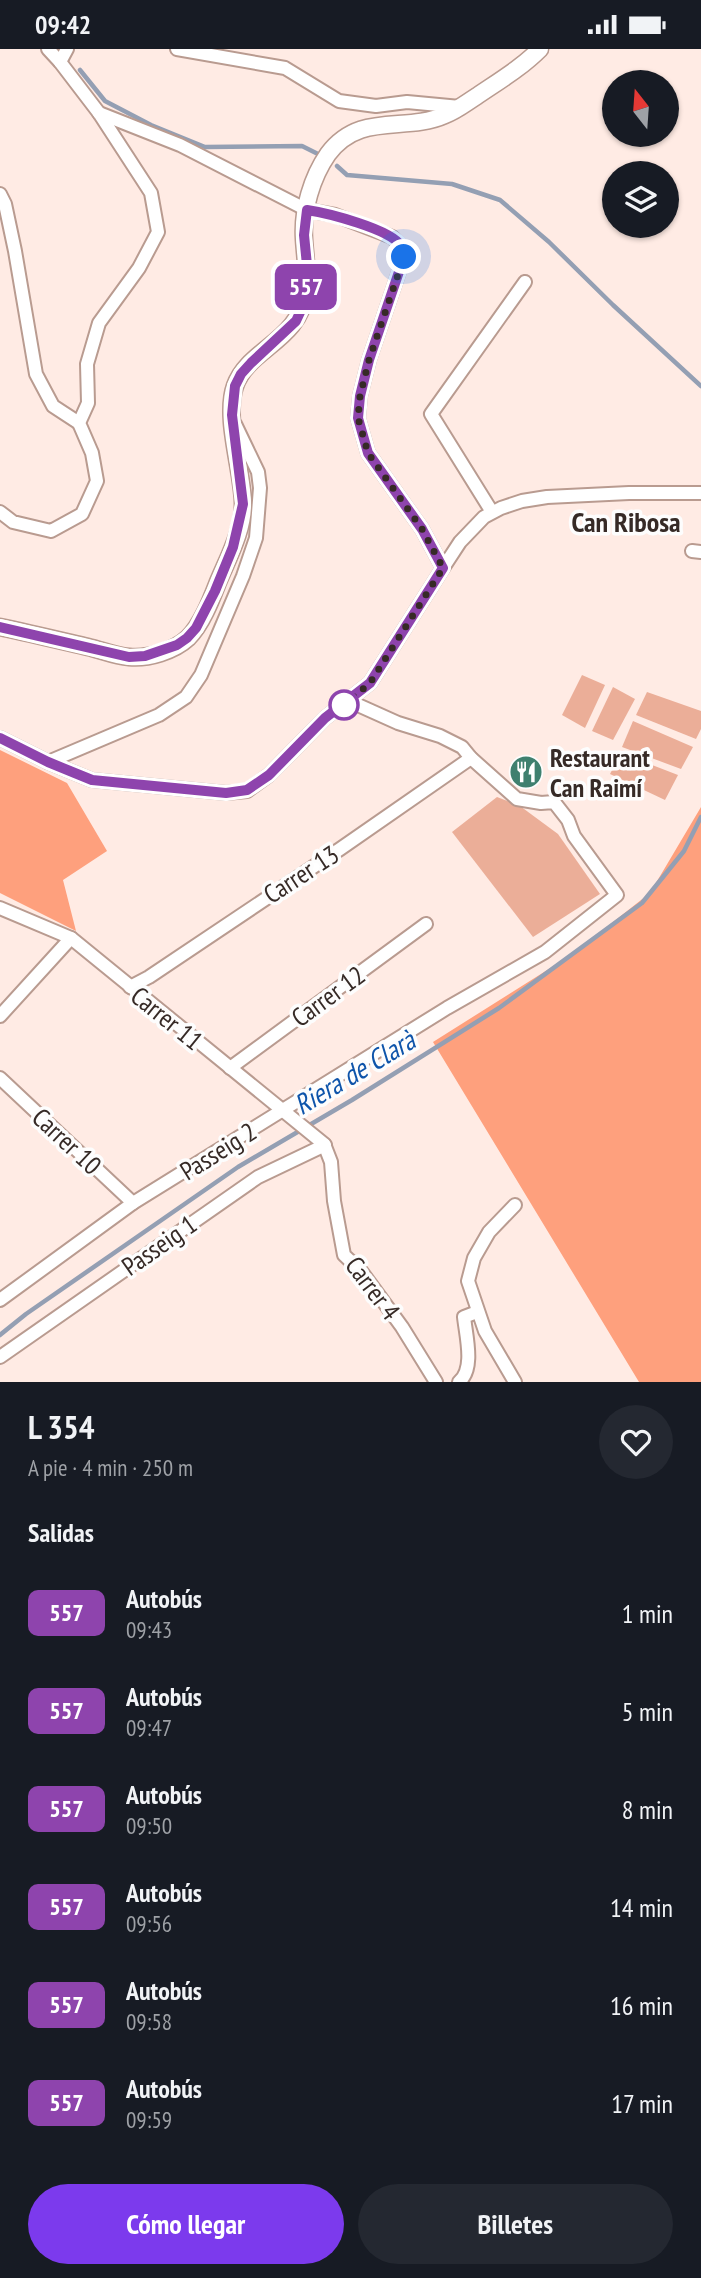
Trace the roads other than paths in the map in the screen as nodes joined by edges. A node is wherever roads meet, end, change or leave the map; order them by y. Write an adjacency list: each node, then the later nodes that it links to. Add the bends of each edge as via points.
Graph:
1 (48, 49): 5 (street)
2 (67, 49): 5 (street)
3 (177, 49): 6 (street, via 285,68 338,100 376,106 407,102)
4 (540, 49): 6 (street)
5 (60, 62): 7 (street)
6 (460, 107): 9 (street, via 425,121 371,125 335,145 318,170)
7 (99, 114): 9 (street, via 180,145); 12 (street, via 151,193 158,232 139,268 99,323 87,364 88,403)
8 (0, 194): 12 (street, via 15,251 36,374 53,406)
9 (307, 210): 11 (street, via 303,306 286,333 241,374 235,386); 16 (street, via 335,215 392,237 400,245 404,257 369,360 358,418 368,453 422,529)
10 (525, 282): 15 (street, via 431,414)
11 (233, 420): 17 (street, via 243,504 240,523 215,591 187,638 162,652 129,657); 21 (street, via 258,472 256,538 201,675 186,697 159,715)
12 (79, 423): 14 (street, via 92,453 97,481 82,514 51,531 13,522)
13 (701, 493): 15 (street, via 547,497)
14 (0, 512)
15 (492, 512): 16 (street, via 460,542)
16 (443, 568): 18 (street, via 370,683)
17 (0, 627)
18 (348, 701): 20 (street, via 440,736 462,747); 21 (street, via 247,790 226,793 92,780)
19 (0, 738): 21 (street)
20 (471, 758): 25 (street, Carrer 13); 29 (street, Passeig 2, via 517,799 554,802 617,895 545,952)
21 (48, 762)
22 (0, 908): 24 (street, Carrer 11)
23 (426, 924): 27 (street, Carrer 12)
24 (71, 938): 25 (street, Carrer 11); 26 (street)
25 (130, 987): 27 (street, Carrer 11)
26 (0, 1016)
27 (230, 1068): 29 (street, Carrer 11)
28 (0, 1079): 31 (street, Carrer 10)
29 (282, 1111): 30 (street, Carrer 11); 31 (street, Passeig 2)
30 (325, 1145): 35 (street, Passeig 1, via 258,1177); 36 (street, Carrer 4, via 344,1255 402,1327)
31 (133, 1203): 33 (street, Passeig 2)
32 (515, 1205): 34 (street, via 489,1232 474,1258 468,1281)
33 (0, 1300)
34 (477, 1312): 37 (street, via 464,1317 468,1360); 38 (street)
35 (0, 1357)
36 (436, 1382)
37 (459, 1382)
38 (515, 1382)

